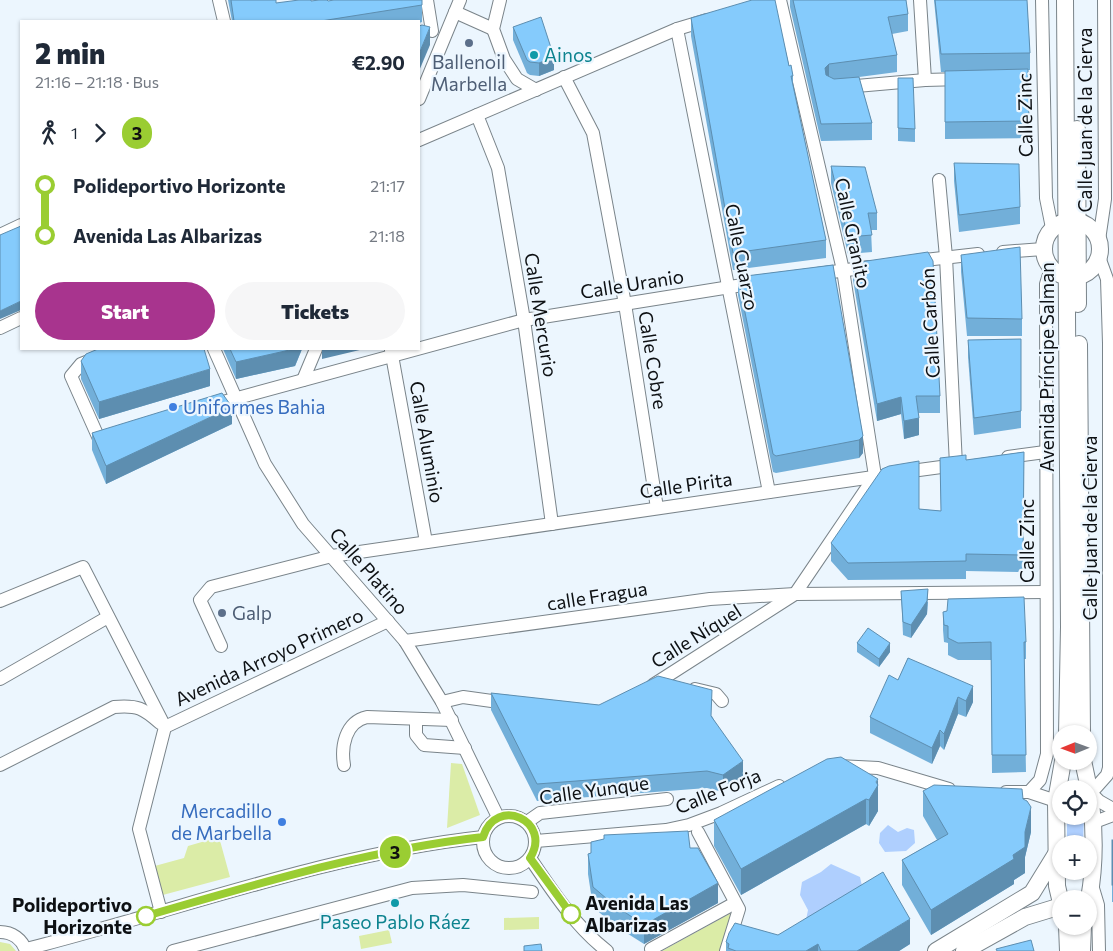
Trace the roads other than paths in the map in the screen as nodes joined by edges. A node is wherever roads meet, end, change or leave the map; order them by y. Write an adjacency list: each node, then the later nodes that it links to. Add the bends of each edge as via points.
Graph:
1 (220, 0): 12 (street)
2 (427, 0): 16 (street)
3 (500, 0): 13 (street)
4 (920, 0): 20 (street)
5 (1042, 0): 30 (street, Calle Zinc, via 1038,78 1046,198)
6 (1065, 0): 30 (main road, Avenida Príncipe Salman)
7 (1075, 0): 30 (main road, Avenida Príncipe Salman)
8 (1104, 0): 24 (street, Calle Juan de la Cierva)
9 (775, 1): 40 (street, Calle Granito)
10 (457, 6): 13 (street); 15 (street)
11 (723, 16): 14 (street)
12 (224, 20)
13 (493, 29): 22 (street, via 504,59 517,80)
14 (677, 29): 18 (street); 45 (street, Calle Cuarzo)
15 (447, 30): 16 (street); 23 (street)
16 (432, 31): 17 (street)
17 (420, 33)
18 (564, 78): 22 (street); 46 (street, Calle Cobre, via 593,134)
19 (974, 79): 20 (street)
20 (925, 80): 21 (street)
21 (833, 88)
22 (536, 90): 25 (street)
23 (420, 97)
24 (1109, 100): 27 (street, Calle Juan de la Cierva)
25 (477, 115): 26 (street); 48 (street, Calle Mercurio, via 498,168)
26 (420, 140)
27 (1109, 148): 29 (street, Calle Juan de la Cierva)
28 (939, 180): 35 (street, Calle Carbón)
29 (1109, 213): 33 (street, Calle Juan de la Cierva)
30 (1065, 223): 33 (main road, via 1091,228); 34 (main road, via 1045,238); 42 (main road, Avenida Príncipe Salman)
31 (20, 225): 32 (street)
32 (0, 235)
33 (1099, 240): 36 (main road)
34 (1043, 249): 35 (street); 39 (main road)
35 (946, 257): 37 (street); 64 (street, Calle Carbón)
36 (1099, 257): 42 (main road, via 1091,270); 43 (street, Calle Juan de la Cierva)
37 (899, 263)
38 (881, 265): 40 (street)
39 (1051, 268): 42 (main road); 61 (street, Calle Zinc, via 1046,284)
40 (843, 270): 41 (street); 65 (street, Calle Granito)
41 (805, 276)
42 (1072, 277): 88 (main road, Avenida Príncipe Salman); 89 (main road, Avenida Príncipe Salman)
43 (1110, 279): 50 (street, Calle Juan de la Cierva)
44 (767, 281): 45 (street, Calle Uranio)
45 (729, 287): 46 (street, Calle Uranio); 66 (street, Calle Cuarzo)
46 (625, 304): 48 (street, Calle Uranio); 67 (street, Calle Cobre)
47 (20, 318): 49 (street)
48 (524, 320): 51 (street, Calle Uranio); 68 (street, Calle Mercurio)
49 (0, 328)
50 (1111, 343): 58 (street, Calle Juan de la Cierva)
51 (420, 346)
52 (116, 350): 60 (street, via 81,364 72,376 100,441)
53 (214, 350): 57 (street, Calle Platino)
54 (316, 350): 56 (street)
55 (392, 353): 56 (street, Calle Uranio); 70 (street, Calle Aluminio)
56 (303, 380): 57 (street, Calle Uranio)
57 (234, 398): 59 (street, Calle Uranio); 71 (street, Calle Platino, via 265,464 303,524)
58 (1111, 401): 63 (street, Calle Juan de la Cierva)
59 (198, 409)
60 (118, 435)
61 (1046, 452): 62 (street); 72 (street, Calle Zinc)
62 (992, 459)
63 (1110, 460): 69 (street, Calle Juan de la Cierva)
64 (960, 464): 65 (street, Calle Pirita)
65 (875, 476): 66 (street, Calle Pirita); 73 (street, Calle Níquel)
66 (769, 492): 67 (street, Calle Pirita)
67 (657, 508): 68 (street, Calle Pirita)
68 (552, 524): 70 (street, Calle Pirita)
69 (1110, 541): 75 (street, Calle Juan de la Cierva)
70 (426, 542): 71 (street, Calle Pirita)
71 (332, 556): 77 (street, Calle Platino); 79 (street, Calle Pirita, via 211,587 200,600)
72 (1046, 592): 73 (street); 92 (street, Calle Zinc)
73 (795, 594): 78 (street, calle Fragua, via 701,600); 81 (street, Calle Níquel)
74 (0, 601): 76 (street, via 83,567)
75 (1111, 612): 96 (street, Calle Juan de la Cierva)
76 (108, 617): 80 (street); 90 (street)
77 (388, 621): 78 (street, Calle Platino); 90 (street, Avenida Arroyo Primero)
78 (405, 641): 84 (street, Calle Platino)
79 (220, 646)
80 (0, 680)
81 (677, 682): 82 (street, Calle Níquel); 83 (street, via 716,694)
82 (645, 689)
83 (722, 701)
84 (442, 702): 85 (street, via 463,697); 87 (street, Calle Platino)
85 (520, 705)
86 (416, 719): 87 (street); 91 (street, via 416,735 424,745); 94 (street, via 360,719 344,741)
87 (452, 720): 91 (street, Calle Platino)
88 (1067, 725)
89 (1082, 725)
90 (165, 727): 93 (street, Avenida Arroyo Primero, via 143,708 114,707); 123 (street, Avenida Arroyo Primero, via 139,829)
91 (465, 748): 109 (street, Calle Platino)
92 (1047, 754): 98 (street, Calle Zinc); 103 (street, Calle Zinc, via 1040,780)
93 (0, 765)
94 (344, 766)
95 (828, 767): 101 (street, via 868,766 939,788)
96 (1110, 775): 99 (street, Calle Juan de la Cierva)
97 (794, 779): 115 (street, Calle Forja, via 721,814 689,825 666,830)
98 (1059, 780)
99 (1097, 783)
100 (1052, 785): 103 (street)
101 (961, 790)
102 (989, 792): 103 (street)
103 (1029, 792): 106 (street)
104 (667, 799): 111 (street, Calle Yunque, via 540,813)
105 (1097, 799): 107 (street)
106 (1052, 800)
107 (1113, 808)
108 (1113, 815): 110 (street)
109 (498, 817): 111 (street, via 513,815); 114 (street, via 487,827)
110 (1097, 821)
111 (527, 822): 115 (street)
112 (1092, 825): 118 (main road)
113 (698, 832): 120 (street)
114 (483, 837): 116 (street, via 488,857 499,866 516,867); 123 (street, via 441,842 306,871)
115 (536, 841): 116 (street)
116 (530, 858): 130 (street, via 559,901)
117 (1052, 860): 132 (main road, via 1032,893)
118 (1090, 890)
119 (532, 892): 129 (street, via 463,885 412,888)
120 (735, 903): 127 (street); 131 (street, via 739,910)
121 (1097, 903): 136 (street)
122 (1052, 908): 133 (main road, via 1025,917)
123 (161, 912): 128 (street)
124 (0, 932): 128 (street, via 18,938)
125 (1067, 935): 134 (main road)
126 (1083, 935): 135 (main road)
127 (651, 949)
128 (26, 950)
129 (173, 951)
130 (607, 951)
131 (726, 951)
132 (936, 951)
133 (964, 951)
134 (1068, 951)
135 (1082, 951)
136 (1099, 951)

